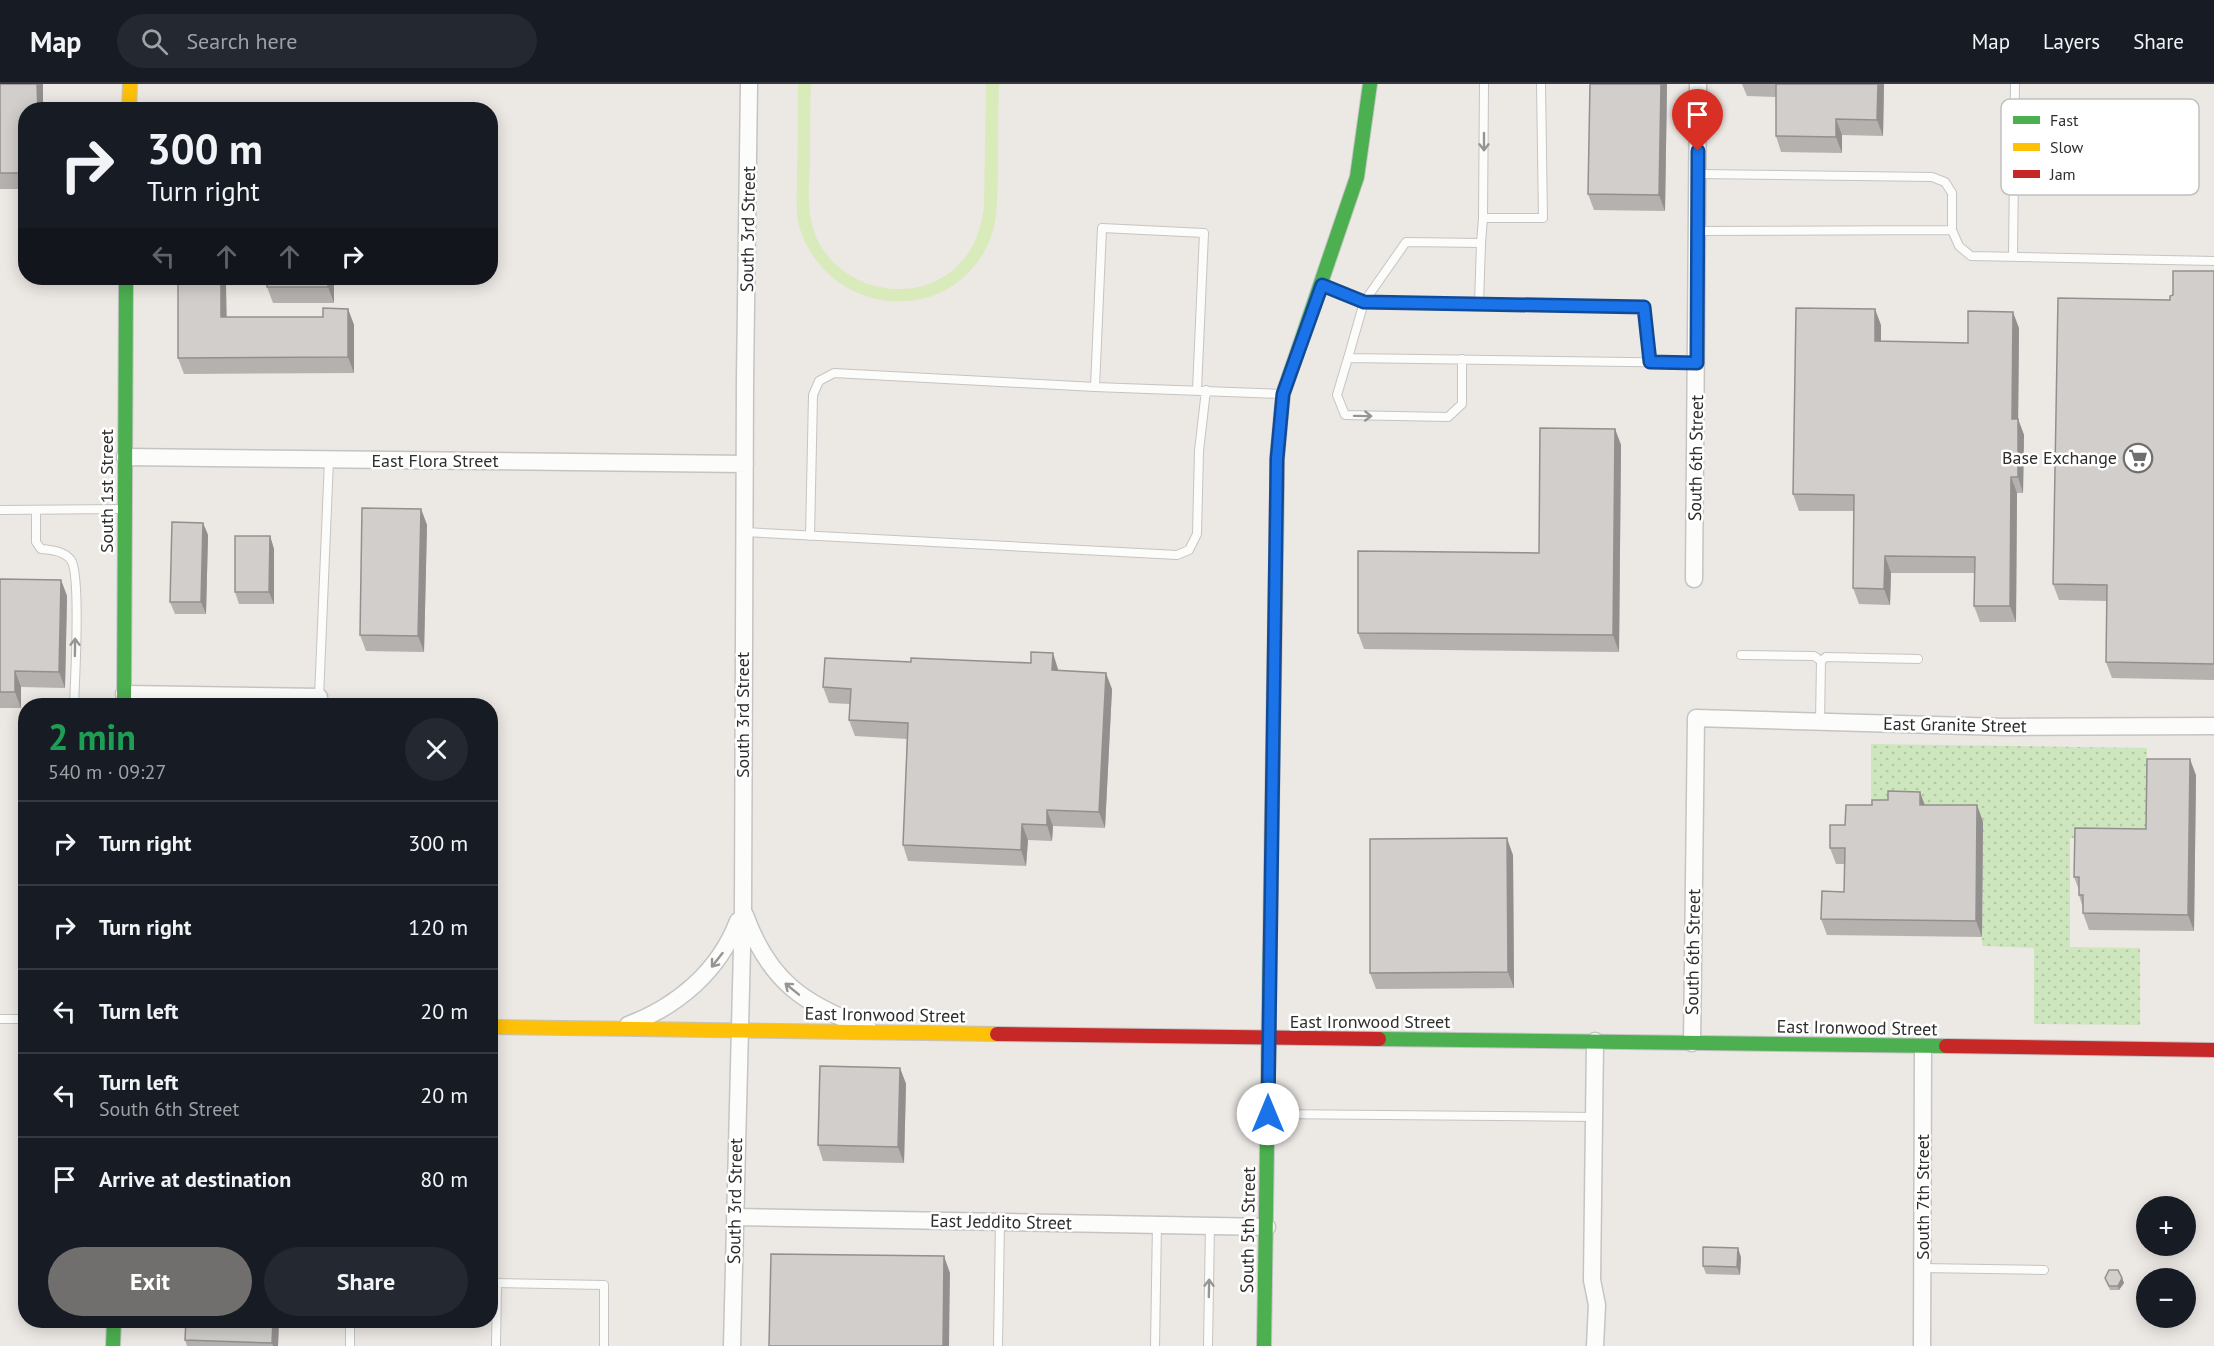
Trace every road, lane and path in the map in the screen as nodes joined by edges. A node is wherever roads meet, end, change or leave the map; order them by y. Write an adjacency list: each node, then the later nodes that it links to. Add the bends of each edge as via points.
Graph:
1 (130, 84): 9 (street)
2 (749, 84): 31 (street, South 3rd Street)
3 (1370, 84): 19 (street, South 5th Street, via 1357,177)
4 (1484, 84): 12 (lane, one-way to 12)
5 (1541, 84): 12 (lane, via 1542,218)
6 (1698, 84): 10 (street, South 6th Street)
7 (2015, 84): 8 (lane)
8 (2015, 99)
9 (129, 102)
10 (1698, 174): 13 (lane, via 1932,177 1945,182 1952,194); 14 (street, South 6th Street)
11 (2014, 195): 16 (lane)
12 (1483, 218): 15 (lane)
13 (1952, 230): 14 (lane); 16 (lane, via 1959,246 1971,256)
14 (1698, 231): 25 (street, South 6th Street)
15 (1481, 243): 20 (lane, via 1406,242); 21 (lane)
16 (2013, 256): 17 (lane)
17 (2214, 261)
18 (126, 285): 29 (street, South 1st Street)
19 (1322, 285): 20 (lane); 28 (street, South 5th Street)
20 (1364, 302): 21 (lane); 22 (lane)
21 (1479, 304): 24 (lane, via 1644,307)
22 (1348, 358): 23 (lane); 23 (lane, one-way to 23, via 1337,395 1345,416 1448,417 1462,404)
23 (1462, 359): 24 (lane)
24 (1650, 362): 25 (lane)
25 (1697, 363): 37 (street, South 6th Street)
26 (1095, 387): 27 (lane); 27 (lane, via 1102,228 1204,233); 36 (lane, via 834,373 819,381 813,395)
27 (1202, 390): 28 (lane); 36 (lane, via 1197,534 1189,550 1177,555)
28 (1283, 394): 54 (street, South 5th Street, via 1277,459)
29 (125, 457): 30 (street, East Flora Street); 32 (street, South 1st Street)
30 (329, 460): 31 (street, East Flora Street); 43 (lane)
31 (745, 464): 35 (street, South 3rd Street)
32 (124, 509): 34 (lane); 42 (street, South 1st Street)
33 (0, 510): 34 (lane)
34 (36, 510): 41 (lane, one-way to 34, via 73,563 67,555 41,549 36,542)
35 (744, 532): 36 (lane); 47 (street, South 3rd Street)
36 (810, 536)
37 (1694, 579)
38 (1741, 655): 40 (lane, via 1814,656)
39 (1918, 659): 40 (lane, via 1826,657)
40 (1821, 661): 45 (lane)
41 (74, 698)
42 (124, 698)
43 (319, 698)
44 (1696, 718): 45 (street, East Granite Street); 56 (street, South 6th Street)
45 (1820, 722): 46 (street, East Granite Street, via 2004,727)
46 (2214, 726)
47 (743, 909): 51 (street, one-way to 51, via 731,940 705,974 671,1004); 52 (street, South 3rd Street); 53 (street, one-way to 47, via 796,994 760,950)
48 (0, 1019): 49 (lane)
49 (18, 1019)
50 (498, 1027): 51 (street, East Ironwood Street)
51 (619, 1029): 52 (street, East Ironwood Street)
52 (739, 1031): 53 (street, East Ironwood Street); 61 (street, South 3rd Street)
53 (881, 1033): 54 (street, East Ironwood Street)
54 (1268, 1039): 55 (street, East Ironwood Street); 59 (street, South 5th Street)
55 (1595, 1041): 56 (street, East Ironwood Street); 60 (street)
56 (1692, 1042): 57 (street, East Ironwood Street)
57 (1923, 1047): 58 (street, East Ironwood Street); 66 (street, South 7th Street)
58 (2214, 1050)
59 (1268, 1114): 60 (lane); 65 (street, South 5th Street)
60 (1594, 1117): 81 (street)
61 (735, 1217): 62 (street, East Jeddito Street); 76 (street, South 3rd Street)
62 (1000, 1222): 63 (street, East Jeddito Street); 77 (lane)
63 (1157, 1224): 64 (street, East Jeddito Street); 78 (lane)
64 (1210, 1225): 65 (street, East Jeddito Street); 79 (lane, one-way to 64)
65 (1267, 1227): 80 (street, South 5th Street)
66 (1923, 1268): 67 (lane); 82 (street, South 7th Street)
67 (2044, 1270)
68 (498, 1283): 75 (lane, via 604,1285)
69 (114, 1328): 72 (street)
70 (350, 1328): 73 (lane)
71 (495, 1328): 74 (lane)
72 (113, 1346)
73 (350, 1346)
74 (496, 1346)
75 (604, 1346)
76 (732, 1346)
77 (998, 1346)
78 (1155, 1346)
79 (1208, 1346)
80 (1264, 1346)
81 (1595, 1346)
82 (1922, 1346)

